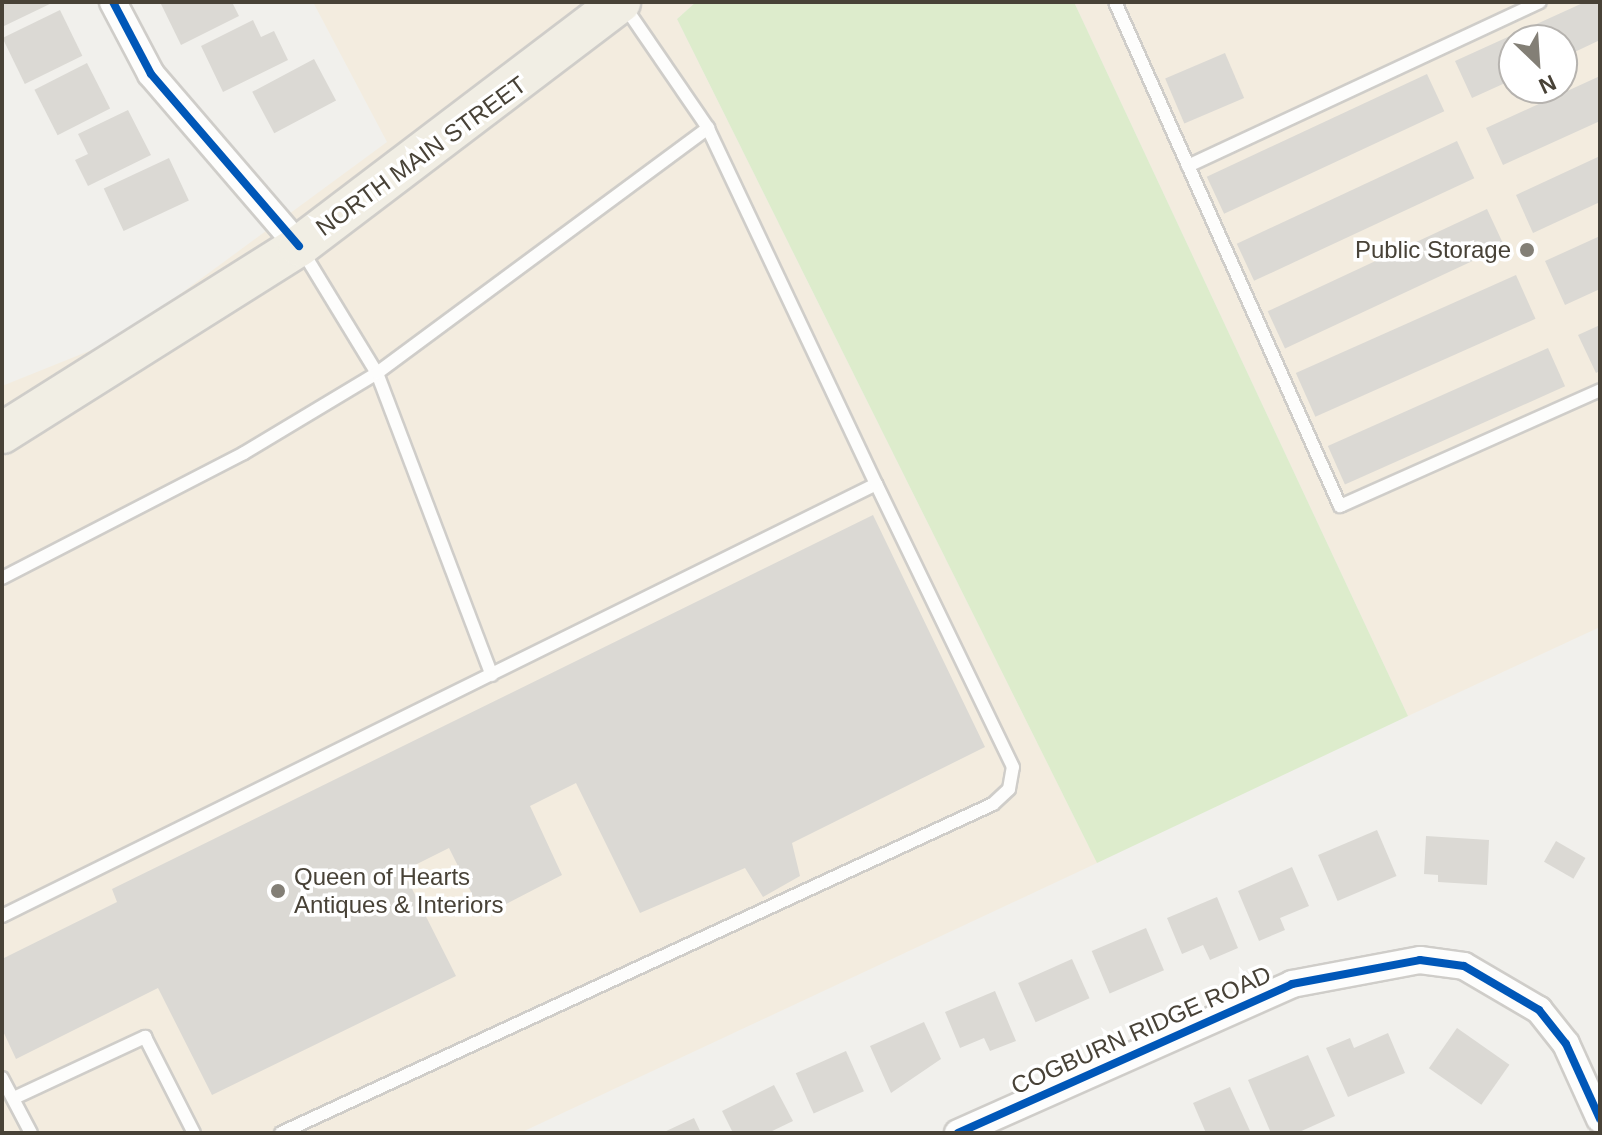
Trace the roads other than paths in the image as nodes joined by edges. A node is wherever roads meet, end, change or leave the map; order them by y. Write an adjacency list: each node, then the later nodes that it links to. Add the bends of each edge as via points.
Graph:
1 (113, 2): 7 (street, via 151,74)
2 (620, 2): 5 (lane); 7 (main road, NORTH MAIN STREET)
3 (1115, 2): 6 (lane)
4 (1540, 2): 6 (lane)
5 (708, 128): 8 (lane); 11 (lane)
6 (1188, 166): 9 (lane, via 1340,506)
7 (299, 246): 8 (lane); 10 (main road, NORTH MAIN STREET)
8 (377, 373): 12 (lane, via 244,453); 13 (lane)
9 (1600, 390)
10 (5, 430)
11 (876, 484): 13 (lane); 20 (lane, via 1013,767 1009,789 993,804)
12 (2, 578)
13 (492, 675): 14 (lane)
14 (2, 916)
15 (2, 1078): 16 (lane)
16 (14, 1098): 18 (lane); 19 (lane, via 145,1037)
17 (1600, 1119): 21 (street, COGBURN RIDGE ROAD, via 1566,1044 1539,1010 1464,966 1420,960 1292,984)
18 (31, 1133)
19 (194, 1133)
20 (281, 1133)
21 (958, 1133)

